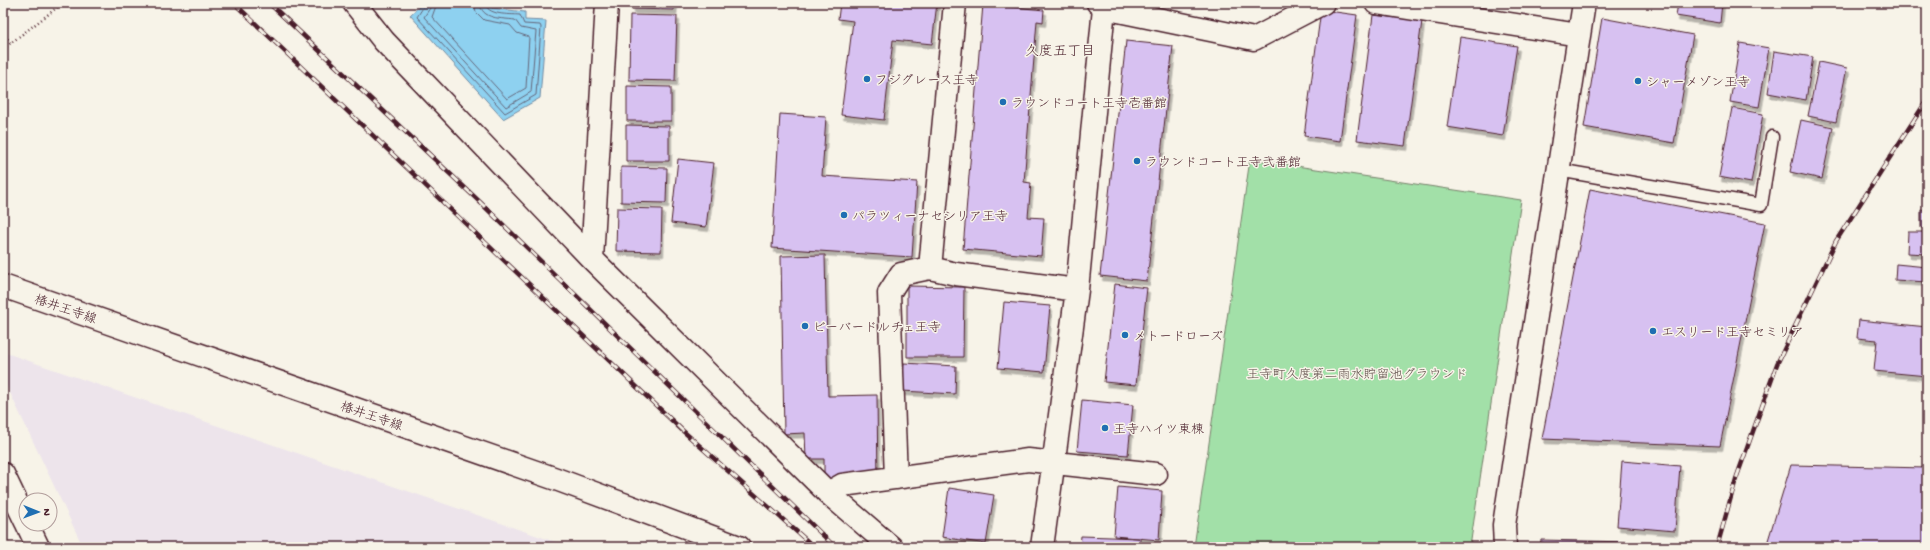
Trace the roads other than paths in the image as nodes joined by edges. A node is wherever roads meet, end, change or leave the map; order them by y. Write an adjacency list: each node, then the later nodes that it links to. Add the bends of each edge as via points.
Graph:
1 (354, 3): 11 (street, via 384,41)
2 (607, 3): 11 (street)
3 (955, 3): 12 (street)
4 (1322, 3): 7 (street, via 1254,39)
5 (1376, 3): 8 (street)
6 (1584, 3): 8 (street)
7 (1101, 6): 14 (street)
8 (1579, 35): 10 (street)
9 (1772, 137): 10 (lane, via 1761,205)
10 (1558, 170): 26 (street, via 1504,525)
11 (592, 259): 19 (street)
12 (930, 268): 14 (street, via 956,274); 18 (street, via 901,274 889,293)
13 (3, 286): 23 (street, 椿井王寺線, via 548,476)
14 (1077, 290): 15 (street)
15 (1053, 462): 17 (street); 18 (street, via 1028,460); 25 (street)
16 (3, 474): 20 (street)
17 (1156, 474)
18 (896, 478): 19 (street, via 842,485)
19 (828, 493): 24 (street)
20 (18, 505)
21 (31, 532): 22 (street)
22 (38, 547)
23 (739, 547)
24 (892, 547)
25 (1042, 547)
26 (1505, 547)

